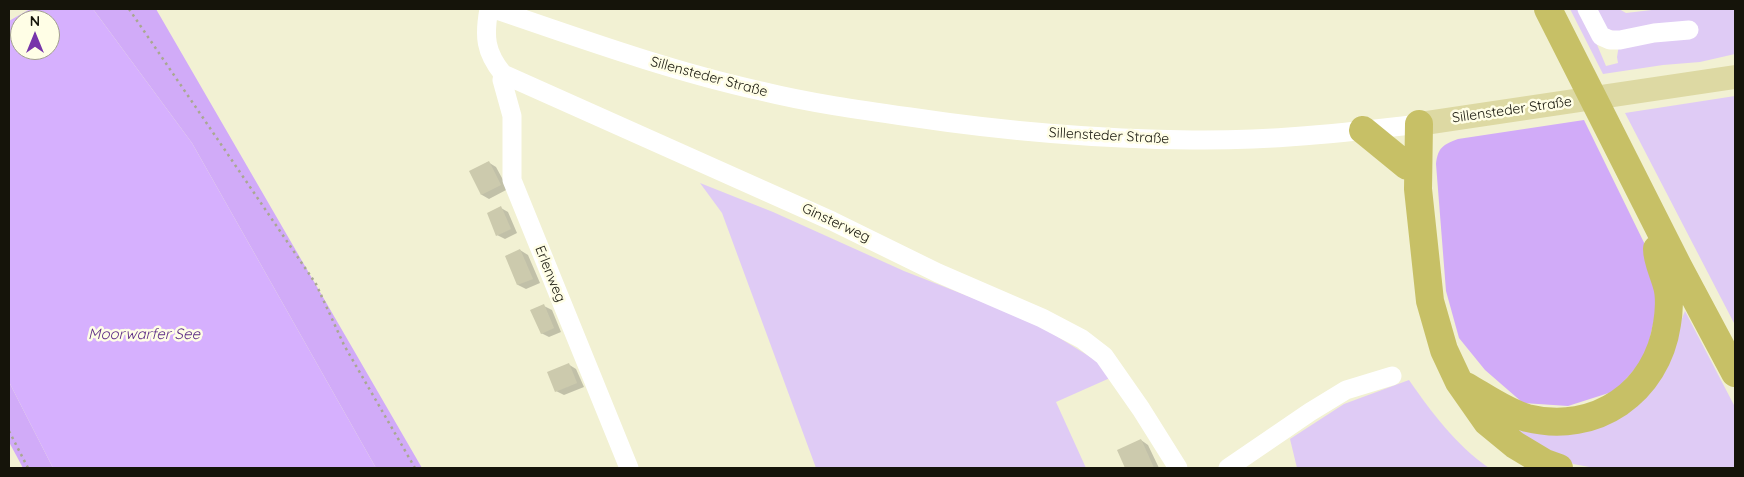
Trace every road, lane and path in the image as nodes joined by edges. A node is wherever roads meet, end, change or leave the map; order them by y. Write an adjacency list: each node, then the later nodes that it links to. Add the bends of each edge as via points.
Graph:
1 (128, 9): 18 (path, via 316,284 344,345)
2 (489, 9): 7 (street, via 487,48)
3 (494, 9): 10 (street, Sillensteder Straße, via 683,72 762,92 959,124 1058,134 1194,140)
4 (1548, 9): 12 (highway)
5 (1587, 9): 6 (street, via 1601,36 1610,40)
6 (1689, 30)
7 (504, 74): 19 (street, Erlenweg, via 502,80 512,116 512,180); 20 (street, Ginsterweg, via 832,221 1082,339 1104,356)
8 (1735, 78): 9 (main road, Sillensteder Straße)
9 (1410, 125): 10 (street, Sillensteder Straße); 11 (highway)
10 (1363, 130): 11 (highway)
11 (1413, 177): 15 (highway, via 1430,301 1444,350)
12 (1659, 228): 13 (highway); 15 (highway, via 1656,251 1668,288 1667,322 1661,350 1648,376 1629,396 1608,410 1559,422 1527,418)
13 (1735, 373)
14 (1392, 376): 21 (street, via 1346,390)
15 (1459, 382): 22 (highway, via 1487,422 1515,445)
16 (9, 430): 17 (path)
17 (28, 468)
18 (415, 468)
19 (630, 468)
20 (1178, 468)
21 (1228, 468)
22 (1560, 468)

